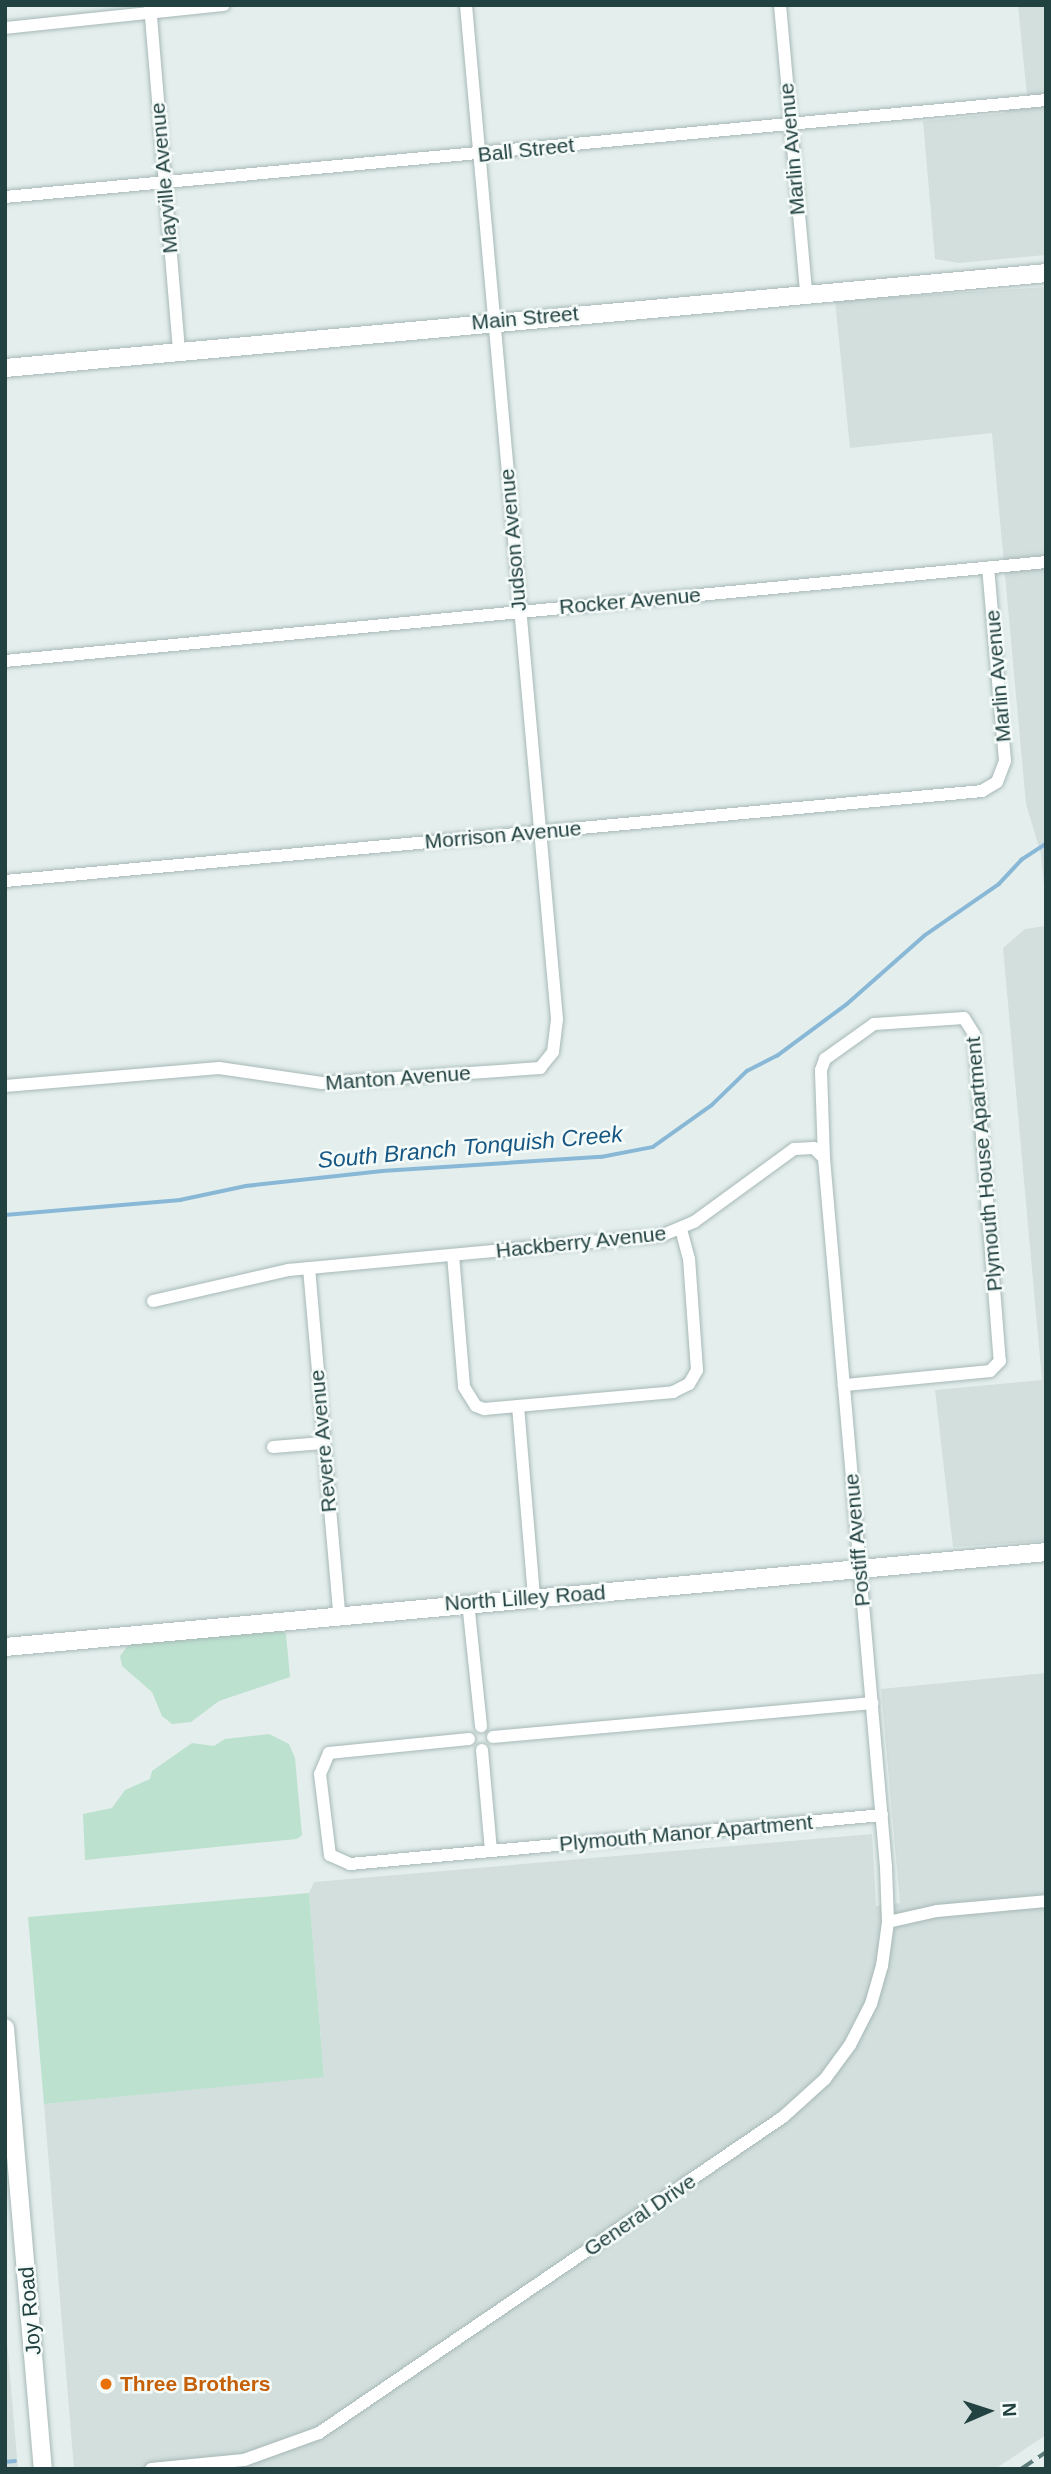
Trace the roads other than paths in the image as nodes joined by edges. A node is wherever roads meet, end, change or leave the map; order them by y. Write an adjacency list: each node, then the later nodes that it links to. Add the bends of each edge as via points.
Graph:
1 (224, 5): 4 (street)
2 (466, 5): 8 (street, Judson Avenue)
3 (780, 5): 7 (street, Marlin Avenue)
4 (150, 9): 5 (street); 9 (street, Mayville Avenue)
5 (5, 28)
6 (1046, 100): 7 (street, Ball Street)
7 (789, 124): 8 (street, Ball Street); 12 (street, Marlin Avenue)
8 (478, 154): 9 (street, Ball Street); 13 (street, Judson Avenue)
9 (164, 181): 10 (street, Ball Street); 14 (street, Mayville Avenue)
10 (5, 197)
11 (1046, 273): 12 (street, Main Street)
12 (806, 292): 13 (street, Main Street)
13 (493, 321): 14 (street, Main Street); 18 (street, Judson Avenue)
14 (179, 350): 15 (street, Main Street)
15 (5, 368)
16 (1046, 562): 17 (street, Rocker Avenue)
17 (988, 568): 18 (street, Rocker Avenue); 20 (street, Marlin Avenue, via 1005,761)
18 (520, 611): 19 (street, Rocker Avenue); 21 (street, Judson Avenue)
19 (5, 661)
20 (997, 782): 21 (street, Morrison Avenue, via 974,792)
21 (540, 832): 22 (street, Morrison Avenue); 23 (street, Judson Avenue, via 558,1035 553,1052)
22 (5, 881)
23 (540, 1068): 24 (street, Manton Avenue, via 321,1083 219,1068)
24 (5, 1086)
25 (824, 1158): 26 (street, Hackberry Avenue, via 814,1148 794,1149); 30 (street, Postiff Avenue); 30 (street, Plymouth House Apartment, via 821,1070 825,1059 880,1022 970,1020 1000,1361 990,1371)
26 (681, 1230): 27 (street, Hackberry Avenue); 31 (street, via 689,1259 697,1348 697,1370 690,1384 673,1392)
27 (453, 1255): 28 (street, Hackberry Avenue); 31 (street, via 466,1396 484,1409)
28 (309, 1269): 29 (street, Hackberry Avenue, via 271,1273); 32 (street, Revere Avenue)
29 (153, 1301)
30 (844, 1385): 35 (street, Postiff Avenue)
31 (519, 1406): 36 (street)
32 (323, 1443): 33 (street); 38 (street, Revere Avenue)
33 (272, 1447)
34 (1046, 1552): 35 (street, North Lilley Road)
35 (859, 1568): 36 (street, North Lilley Road); 40 (street, Postiff Avenue)
36 (534, 1597): 37 (street, North Lilley Road)
37 (468, 1602): 38 (street, North Lilley Road); 41 (street)
38 (339, 1614): 39 (street, North Lilley Road)
39 (5, 1647)
40 (873, 1703): 42 (street); 45 (street, Postiff Avenue)
41 (481, 1726): 42 (street); 43 (street, via 471,1731)
42 (493, 1737): 44 (street)
43 (469, 1739): 44 (street); 46 (street, Plymouth Manor Apartment, via 329,1753 320,1774 325,1842 333,1860 350,1864)
44 (482, 1750): 46 (street)
45 (882, 1815): 46 (street, Plymouth Manor Apartment); 48 (street, Postiff Avenue)
46 (491, 1850)
47 (1046, 1901): 48 (street, via 937,1911)
48 (888, 1922): 51 (street, General Drive, via 879,1976 860,2028 825,2078 783,2118 319,2433 244,2460)
49 (5, 2028): 50 (street, Joy Road)
50 (43, 2469)
51 (151, 2469)

